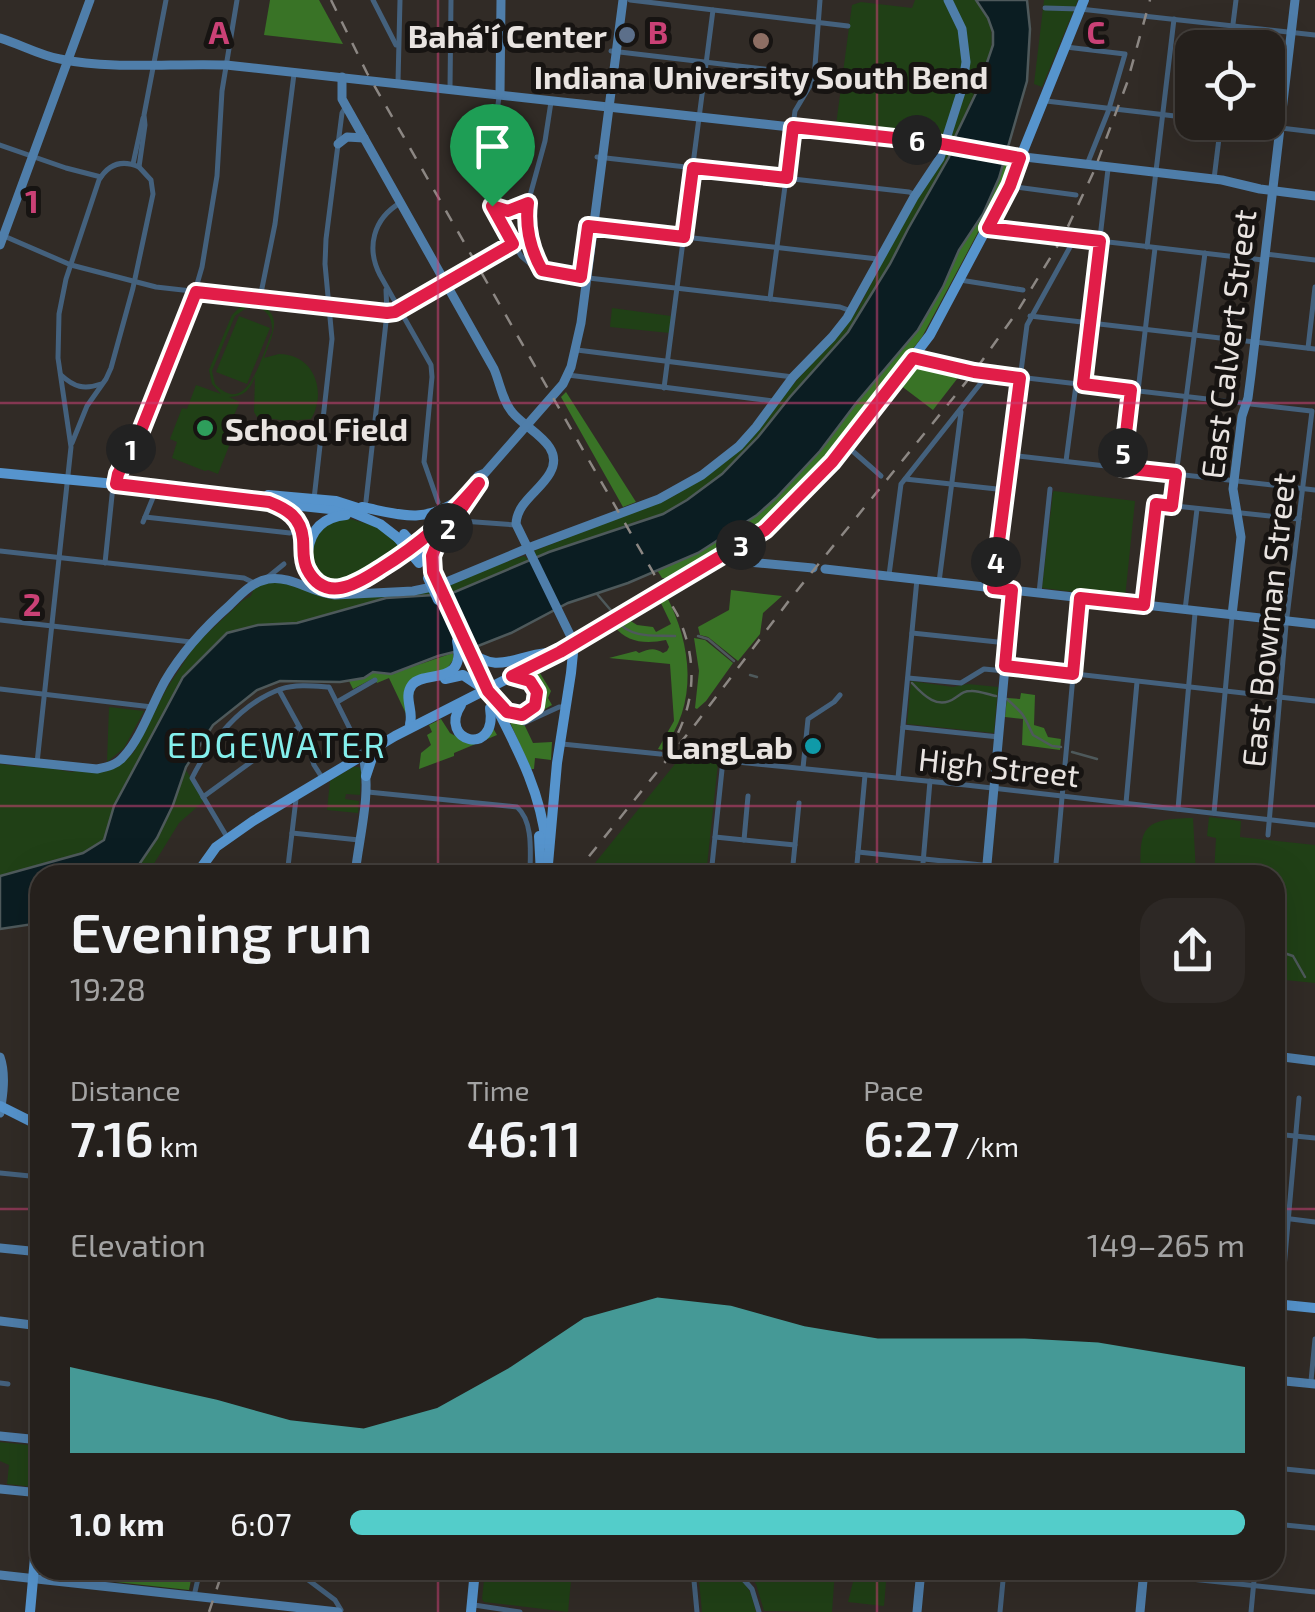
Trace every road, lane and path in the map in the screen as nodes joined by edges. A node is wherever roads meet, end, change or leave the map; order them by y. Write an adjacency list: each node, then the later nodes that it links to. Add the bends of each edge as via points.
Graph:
1 (90, 0): 27 (street)
2 (166, 0): 29 (street)
3 (237, 0): 30 (street)
4 (373, 0): 25 (street)
5 (400, 0): 25 (street)
6 (450, 0): 36 (street)
7 (501, 0): 37 (street)
8 (624, 0): 15 (street); 26 (street)
9 (820, 0): 17 (street)
10 (948, 0): 67 (street, via 964,36 965,76 940,158)
11 (1236, 0): 18 (street)
12 (1295, 0): 21 (street, East Calvert Street)
13 (1082, 4): 14 (street); 16 (street); 24 (main road)
14 (1045, 8)
15 (714, 10): 17 (street); 28 (street)
16 (1174, 18): 18 (street); 43 (street)
17 (818, 22): 19 (street); 32 (street)
18 (1232, 25): 20 (street); 21 (street)
19 (848, 26)
20 (1232, 30)
21 (1291, 32): 22 (street); 35 (street, East Calvert Street)
22 (1315, 35)
23 (0, 38): 27 (street)
24 (1064, 46): 39 (main road); 42 (street, via 1124,54)
25 (398, 48): 34 (street)
26 (614, 51): 28 (street); 41 (street)
27 (68, 60): 29 (street); 54 (street)
28 (707, 62): 32 (street); 44 (street)
29 (153, 64): 30 (street); 57 (street)
30 (226, 65): 31 (street); 96 (street, via 210,229)
31 (294, 72): 33 (street); 97 (street)
32 (814, 75): 46 (street)
33 (344, 78): 34 (street); 40 (street, via 340,94)
34 (398, 82): 36 (street)
35 (1285, 84)
36 (450, 88): 37 (street)
37 (500, 94): 38 (street); 72 (street, via 484,173)
38 (551, 100): 41 (street); 71 (street)
39 (1043, 101): 42 (street); 56 (main road)
40 (346, 106): 49 (street); 52 (street)
41 (606, 106): 44 (street); 55 (street)
42 (1109, 108): 43 (street); 58 (street)
43 (1163, 114): 45 (street); 61 (street)
44 (700, 116): 46 (street); 60 (street)
45 (1175, 116)
46 (793, 127): 56 (street, bridge); 63 (street)
47 (1285, 129): 48 (street)
48 (1315, 132)
49 (364, 138): 52 (street); 70 (street)
50 (1219, 140): 64 (street)
51 (1278, 140): 66 (street, East Calvert Street)
52 (338, 144): 99 (street, via 326,239)
53 (0, 146): 54 (street)
54 (32, 157): 62 (street); 77 (street)
55 (600, 157): 60 (street); 73 (street)
56 (1020, 158): 58 (street); 65 (main road)
57 (136, 165): 62 (street, via 115,164); 90 (street, via 154,194)
58 (1087, 165): 59 (street)
59 (1108, 167): 61 (street); 78 (street)
60 (693, 168): 63 (street); 75 (street)
61 (1156, 173): 64 (street); 80 (street)
62 (101, 176): 86 (street)
63 (787, 178): 67 (street); 81 (street)
64 (1214, 179): 66 (street)
65 (1010, 186): 68 (street); 74 (main road)
66 (1272, 191): 69 (street); 83 (street, East Calvert Street)
67 (916, 194): 84 (street)
68 (1076, 194)
69 (1315, 196)
70 (402, 202): 91 (street); 92 (street, via 382,219 372,241)
71 (528, 203): 72 (street, via 508,211); 87 (street, via 530,245)
72 (492, 206): 79 (street)
73 (590, 226): 75 (street); 88 (street)
74 (988, 228): 76 (street); 89 (main road)
75 (684, 237): 81 (street); 94 (street)
76 (1075, 238): 78 (street); 103 (street)
77 (1, 239): 86 (street)
78 (1100, 241): 80 (street); 104 (street)
79 (513, 244): 87 (street); 91 (street)
80 (1151, 247): 82 (street); 105 (street)
81 (777, 248): 84 (street); 98 (street)
82 (1205, 253): 83 (street); 106 (street)
83 (1265, 257): 85 (street); 107 (street, East Calvert Street)
84 (880, 259): 101 (street)
85 (1315, 260)
86 (71, 265): 90 (street); 112 (street, via 59,314)
87 (542, 270): 88 (street)
88 (584, 277): 94 (street); 109 (street)
89 (960, 280): 95 (street); 110 (main road)
90 (134, 282): 96 (street); 117 (street)
91 (445, 284): 100 (street); 126 (street, via 508,406)
92 (386, 286): 100 (street); 102 (street)
93 (1315, 287): 108 (street)
94 (677, 288): 98 (street); 111 (street)
95 (1022, 290)
96 (196, 292): 97 (street); 139 (street)
97 (260, 298): 99 (street)
98 (770, 299): 101 (street)
99 (331, 306): 102 (street); 151 (street)
100 (400, 310): 102 (street); 149 (street, via 432,369 424,462)
101 (852, 311): 115 (street)
102 (387, 313): 147 (street)
103 (1030, 316): 104 (street); 116 (street)
104 (1090, 323): 105 (street); 118 (street)
105 (1145, 330): 106 (street); 120 (street)
106 (1194, 336): 107 (street); 121 (street)
107 (1254, 342): 108 (street); 123 (street, East Calvert Street)
108 (1311, 348)
109 (574, 350): 111 (street); 114 (street)
110 (913, 358): 113 (street); 127 (main road)
111 (668, 360): 115 (street); 119 (street)
112 (59, 373): 117 (street, via 82,388); 128 (street)
113 (988, 374): 116 (street); 124 (street)
114 (568, 375): 119 (street); 126 (street)
115 (793, 377): 122 (street)
116 (1020, 378): 118 (street); 129 (street)
117 (103, 384): 128 (street)
118 (1080, 384): 120 (street); 130 (street)
119 (664, 388): 122 (street)
120 (1134, 391): 121 (street); 131 (street)
121 (1186, 396): 123 (street); 133 (street)
122 (775, 402): 164 (street, via 739,446 689,483)
123 (1246, 403): 125 (street); 138 (street, East Calvert Street)
124 (961, 408): 137 (street); 140 (street)
125 (1314, 411): 142 (street, East Bowman Street)
126 (526, 426): 135 (street); 159 (street, via 548,445 553,465)
127 (846, 446): 134 (street); 162 (main road, via 765,530)
128 (70, 447): 136 (street)
129 (1010, 455): 130 (street); 143 (street)
130 (1066, 461): 131 (street)
131 (1122, 468): 133 (street)
132 (0, 473): 136 (main road)
133 (1176, 474): 138 (street); 153 (street)
134 (881, 476)
135 (482, 478): 148 (main road, via 418,544 350,588 325,586 312,576 299,523); 150 (street); 173 (main road, via 436,546)
136 (68, 479): 139 (main road); 165 (street)
137 (905, 479): 140 (street); 174 (street)
138 (1234, 481): 142 (street); 155 (street, East Calvert Street)
139 (115, 484): 141 (main road); 169 (street)
140 (952, 484): 143 (street); 177 (street)
141 (157, 488): 146 (main road); 160 (street, via 144,519)
142 (1303, 488): 145 (street); 157 (street, East Bowman Street)
143 (1006, 490): 178 (street)
144 (1050, 490): 180 (street)
145 (1315, 490)
146 (198, 492): 148 (main road); 151 (main road)
147 (366, 501)
148 (269, 502): 151 (main road)
149 (438, 502)
150 (456, 502): 152 (main road, via 419,516); 156 (main road, via 415,541 356,580 339,584 318,576 308,549 319,525 342,515)
151 (314, 503): 152 (main road); 156 (main road)
152 (354, 505): 161 (main road)
153 (1172, 506): 154 (street); 182 (street, via 1156,504)
154 (1197, 509): 155 (street); 183 (street)
155 (1237, 513): 157 (street); 184 (street, East Calvert Street, via 1241,537)
156 (370, 518): 161 (main road)
157 (1299, 519): 186 (street, East Bowman Street)
158 (462, 521): 159 (street)
159 (516, 525): 164 (street)
160 (290, 533)
161 (401, 536): 173 (main road, bridge)
162 (732, 550): 166 (main road); 167 (street); 168 (street)
163 (0, 551): 165 (street)
164 (529, 551): 176 (street, via 421,590 330,595 287,580); 191 (street)
165 (60, 558): 169 (street); 188 (street)
166 (716, 559): 167 (main road); 191 (main road)
167 (738, 562): 168 (street)
168 (760, 562): 171 (street)
169 (105, 563): 176 (street)
170 (284, 564): 176 (street)
171 (813, 568)
172 (825, 570): 174 (street)
173 (432, 575): 190 (main road, bridge); 195 (main road, bridge)
174 (889, 576): 175 (street)
175 (916, 579): 177 (street); 189 (street)
176 (261, 582): 192 (street)
177 (939, 582): 178 (street)
178 (993, 588): 179 (street)
179 (1012, 590): 180 (street); 193 (street)
180 (1039, 593): 181 (street)
181 (1080, 598): 182 (street); 197 (street)
182 (1144, 605): 183 (street)
183 (1190, 610): 184 (street); 202 (street)
184 (1232, 615): 186 (street); 205 (street, East Calvert Street)
185 (0, 620): 188 (street)
186 (1287, 621): 187 (street); 209 (street, East Bowman Street)
187 (1315, 624)
188 (52, 626): 192 (street); 207 (street)
189 (912, 633): 193 (street); 199 (street)
190 (457, 641): 195 (main road, bridge); 216 (main road, via 451,670 412,685)
191 (578, 641): 194 (main road); 198 (main road); 214 (main road)
192 (192, 642): 213 (street)
193 (1007, 644): 196 (street)
194 (547, 653): 195 (main road, via 492,664); 215 (main road)
195 (472, 659): 206 (main road)
196 (1005, 668): 197 (street); 199 (street, via 984,669 958,683); 221 (street)
197 (1073, 674): 201 (street); 241 (street)
198 (512, 676): 206 (main road, via 525,678 538,696 526,714 507,712); 210 (main road)
199 (908, 678): 219 (street)
200 (374, 680): 212 (street)
201 (1138, 681): 202 (street); 244 (street)
202 (1188, 687): 205 (street); 245 (street)
203 (0, 689): 207 (street)
204 (279, 690): 212 (street, via 329,688); 218 (street); 242 (street, via 208,749 192,778)
205 (1225, 691): 209 (street); 246 (street, East Calvert Street)
206 (485, 692): 210 (main road, via 492,720 478,739 456,730); 215 (main road, via 463,675 415,687 415,706); 262 (main road, via 540,806)
207 (44, 694): 213 (street); 229 (street)
208 (840, 695): 231 (street, via 808,720)
209 (1280, 697): 211 (street); 247 (street, East Bowman Street)
210 (465, 700): 220 (main road)
211 (1315, 701)
212 (337, 702): 225 (street)
213 (152, 707): 229 (street, via 130,748 107,767)
214 (566, 707): 217 (street); 222 (main road)
215 (437, 710): 216 (main road)
216 (410, 724): 220 (main road)
217 (524, 724)
218 (299, 726): 235 (street); 242 (street)
219 (903, 727): 221 (street); 234 (street)
220 (395, 736): 223 (main road)
221 (998, 737): 237 (street)
222 (559, 743): 224 (street); 263 (main road)
223 (375, 748): 225 (main road); 232 (main road)
224 (660, 754)
225 (363, 755): 230 (main road); 232 (street)
226 (678, 756): 228 (street, High Street)
227 (0, 759): 229 (street)
228 (723, 760): 231 (street, High Street); 251 (street)
229 (37, 763)
230 (350, 763): 232 (main road); 235 (main road)
231 (803, 768): 233 (street, High Street)
232 (366, 773): 238 (street)
233 (865, 775): 234 (street, High Street); 256 (street)
234 (898, 778): 236 (street, High Street)
235 (323, 779): 239 (main road)
236 (930, 781): 237 (street, High Street); 257 (street)
237 (994, 788): 241 (street, High Street); 269 (street)
238 (366, 792): 253 (street); 261 (street, via 522,810)
239 (296, 796): 249 (street); 252 (main road)
240 (748, 796): 254 (street)
241 (1062, 796): 244 (street, High Street); 270 (street)
242 (204, 798): 252 (street)
243 (799, 803): 255 (street)
244 (1126, 803): 245 (street, High Street)
245 (1178, 809): 246 (street, High Street)
246 (1214, 813): 247 (street, High Street)
247 (1269, 819): 248 (street, High Street); 250 (street, East Bowman Street)
248 (1315, 824)
249 (292, 833): 253 (street); 259 (street)
250 (1268, 835)
251 (715, 837): 254 (street); 264 (street)
252 (227, 838): 258 (main road)
253 (358, 840): 260 (street)
254 (744, 840): 255 (street)
255 (794, 845): 265 (street)
256 (858, 852): 257 (street); 266 (street)
257 (924, 858): 267 (street); 268 (street)
258 (202, 865)
259 (288, 865)
260 (356, 865)
261 (530, 865)
262 (545, 865)
263 (546, 865)
264 (712, 865)
265 (793, 865)
266 (857, 865)
267 (923, 865)
268 (960, 865)
269 (986, 865)
270 (1056, 865)
271 (0, 1057): 274 (street)
272 (1285, 1057): 273 (street)
273 (1315, 1061)
274 (1, 1072): 276 (street)
275 (1299, 1098): 279 (street)
276 (0, 1109): 277 (main road)
277 (30, 1122)
278 (1285, 1135): 279 (street)
279 (1296, 1136): 280 (street); 284 (street)
280 (1315, 1138)
281 (0, 1173): 282 (street)
282 (30, 1176)
283 (1285, 1219): 284 (street)
284 (1288, 1219): 285 (street); 286 (street)
285 (1315, 1222)
286 (1285, 1244)
287 (0, 1248): 288 (street)
288 (30, 1251)
289 (1285, 1305): 290 (main road)
290 (1315, 1308)
291 (0, 1322): 292 (street)
292 (30, 1325)
293 (1315, 1340): 297 (street)
294 (1285, 1381): 297 (street)
295 (0, 1383): 296 (street)
296 (8, 1384)
297 (1313, 1384)
298 (0, 1436): 299 (street)
299 (30, 1439)
300 (1285, 1469): 301 (street)
301 (1315, 1472)
302 (0, 1488): 303 (street)
303 (30, 1492)
304 (1285, 1525): 305 (street)
305 (1315, 1528)
306 (0, 1575): 307 (street)
307 (30, 1578)
308 (32, 1580): 323 (main road)
309 (50, 1580): 322 (street)
310 (198, 1580): 322 (street)
311 (308, 1580): 325 (street)
312 (474, 1580): 324 (main road)
313 (693, 1580): 327 (street)
314 (744, 1580): 328 (street)
315 (920, 1580): 329 (street)
316 (1003, 1580): 330 (street)
317 (1143, 1580): 331 (street)
318 (1207, 1580): 320 (street)
319 (1254, 1580): 320 (street)
320 (1254, 1586): 321 (street); 332 (street)
321 (1315, 1592)
322 (194, 1596): 325 (street)
323 (29, 1610)
324 (472, 1610): 326 (street)
325 (340, 1612)
326 (520, 1612)
327 (697, 1612)
328 (758, 1612)
329 (917, 1612)
330 (1000, 1612)
331 (1140, 1612)
332 (1250, 1612)

